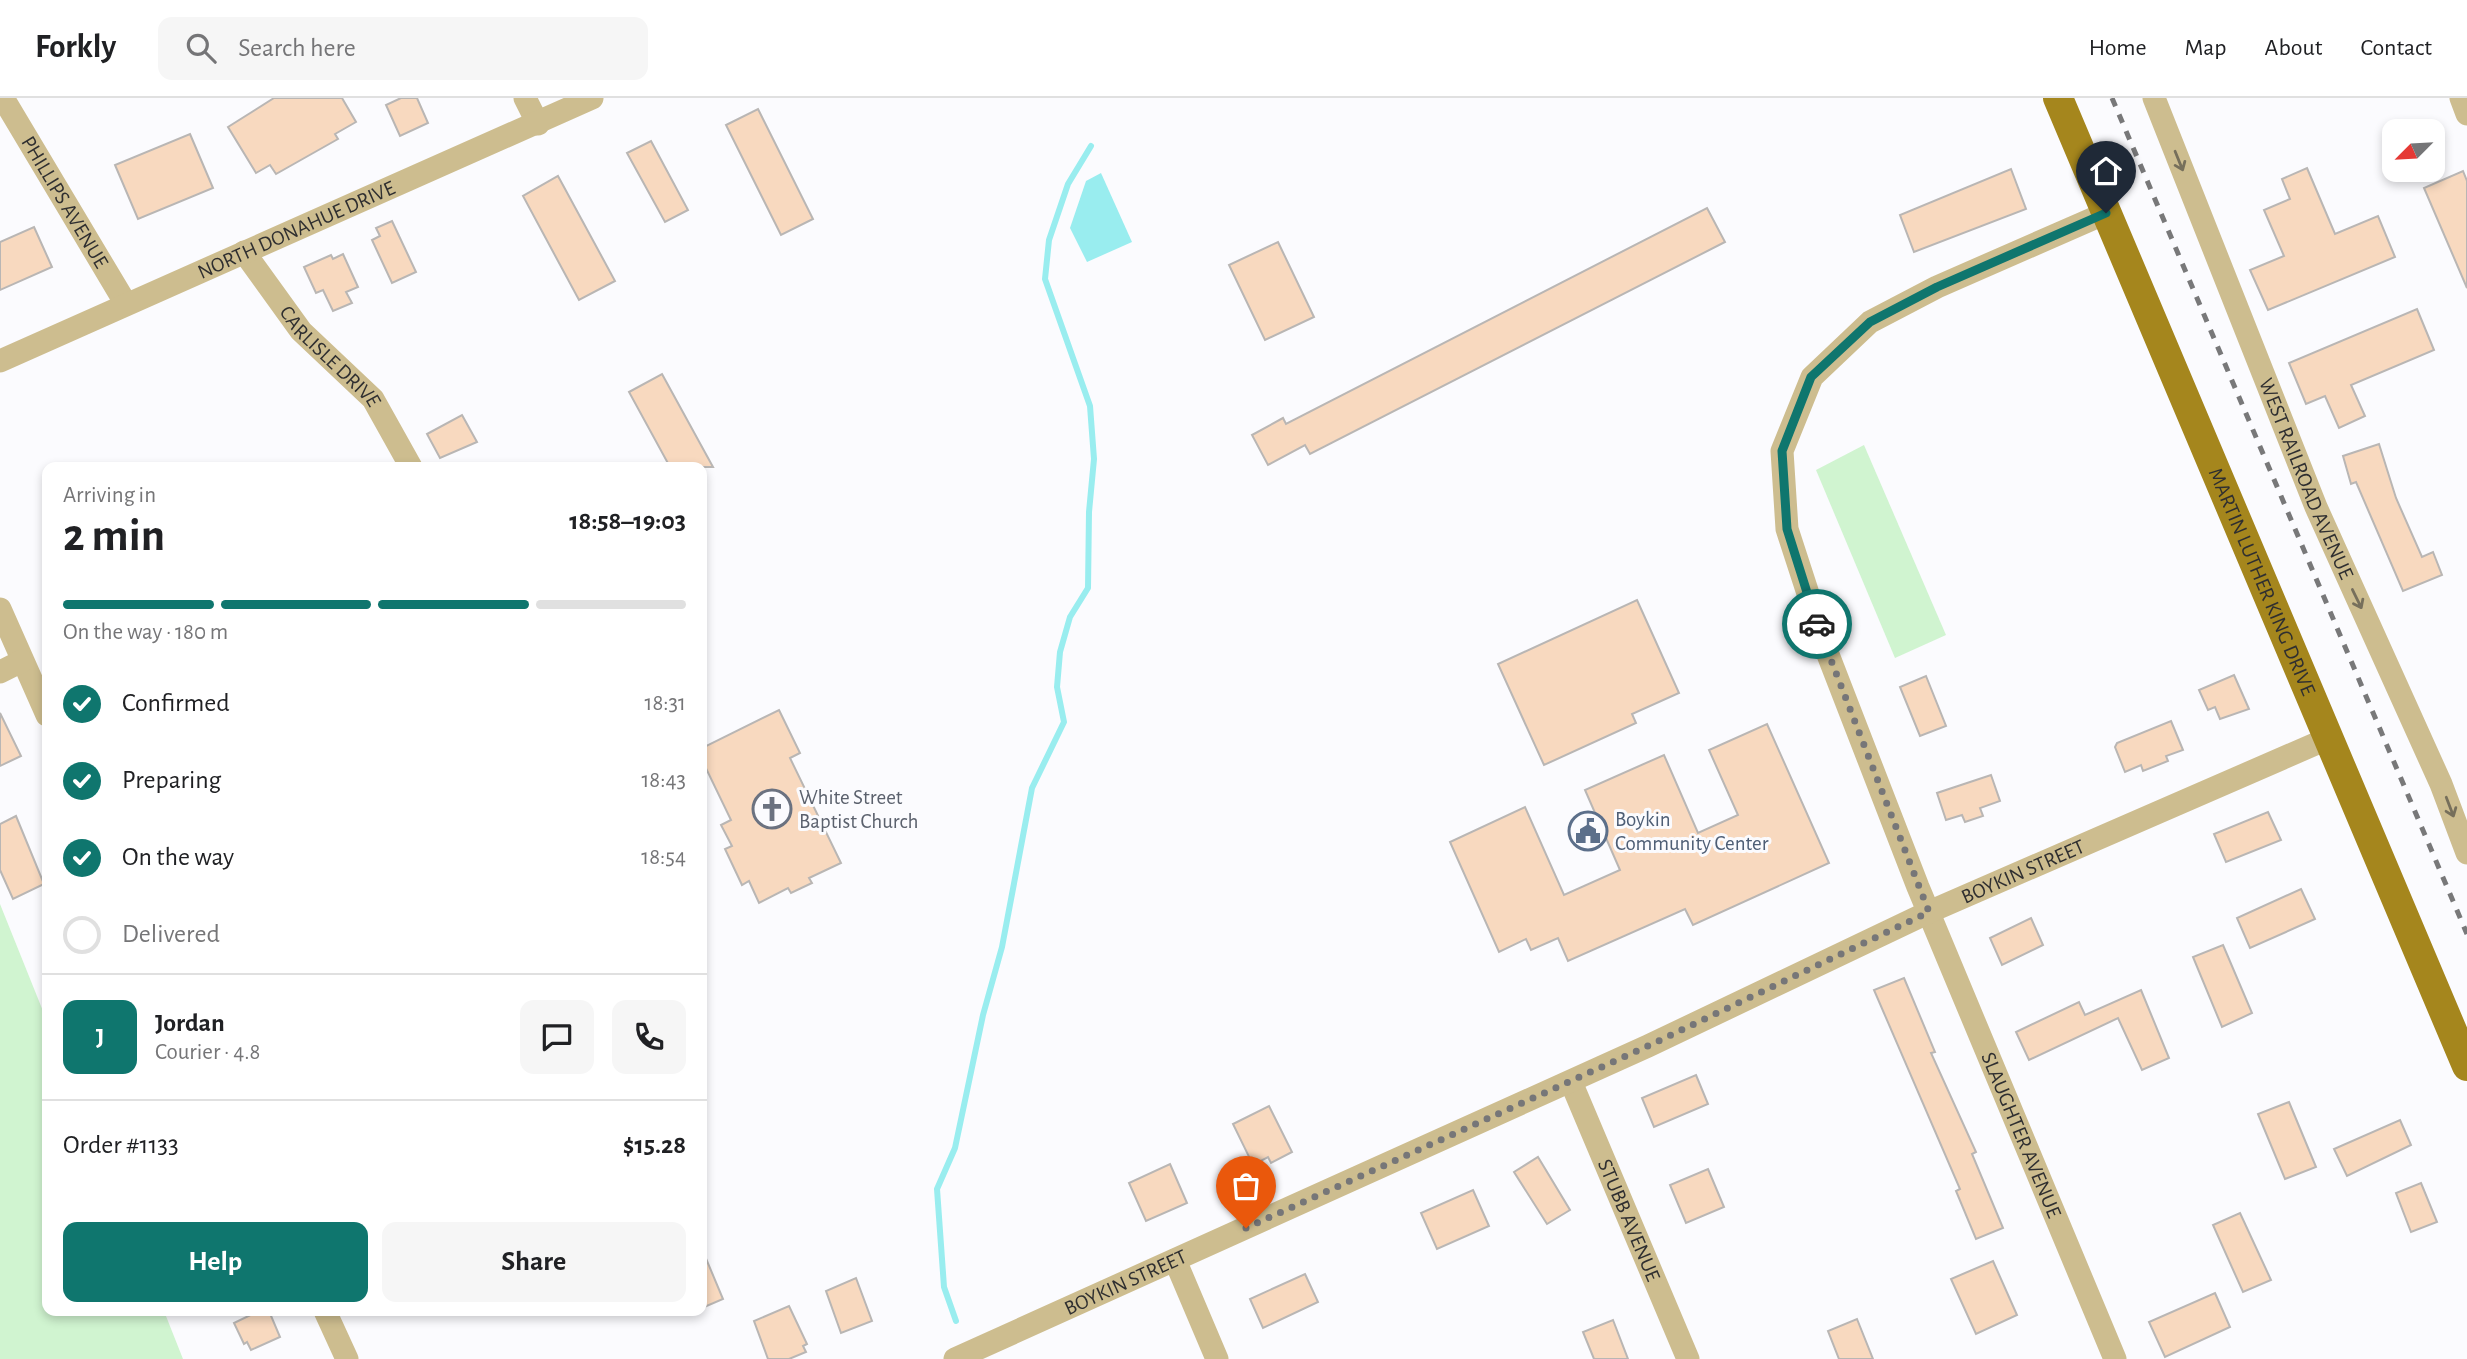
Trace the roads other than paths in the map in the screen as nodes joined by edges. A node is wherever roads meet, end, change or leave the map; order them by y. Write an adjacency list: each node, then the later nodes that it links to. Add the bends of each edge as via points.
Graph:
1 (3, 98): 11 (street, PHILLIPS AVENUE)
2 (525, 98): 8 (street)
3 (592, 98): 8 (street, NORTH DONAHUE DRIVE)
4 (2058, 98): 9 (main road, MARTIN LUTHER KING DRIVE)
5 (2154, 98): 19 (street, WEST RAILROAD AVENUE, one-way to 19, via 2316,506 2418,731)
6 (2461, 98): 7 (street)
7 (2467, 114)
8 (538, 124): 10 (street, NORTH DONAHUE DRIVE)
9 (2106, 213): 18 (main road, MARTIN LUTHER KING DRIVE); 20 (street, SLAUGHTER AVENUE, via 1937,287 1870,322 1811,377 1782,451 1787,529 1826,652)
10 (244, 252): 11 (street, NORTH DONAHUE DRIVE); 13 (street, CARLISLE DRIVE, via 301,331 373,399)
11 (126, 304): 12 (street, NORTH DONAHUE DRIVE)
12 (0, 361)
13 (408, 462)
14 (0, 609): 15 (street)
15 (22, 662): 16 (street); 17 (street)
16 (0, 672)
17 (42, 704)
18 (2329, 738): 20 (street, BOYKIN STREET); 21 (main road, MARTIN LUTHER KING DRIVE)
19 (2467, 853)
20 (1929, 912): 22 (street, BOYKIN STREET); 29 (street, SLAUGHTER AVENUE)
21 (2467, 1066)
22 (1571, 1082): 23 (street, BOYKIN STREET); 28 (street, STUBB AVENUE)
23 (1175, 1260): 26 (street, BOYKIN STREET); 27 (street)
24 (327, 1316): 25 (street)
25 (346, 1359)
26 (955, 1359)
27 (1217, 1359)
28 (1688, 1359)
29 (2115, 1359)

